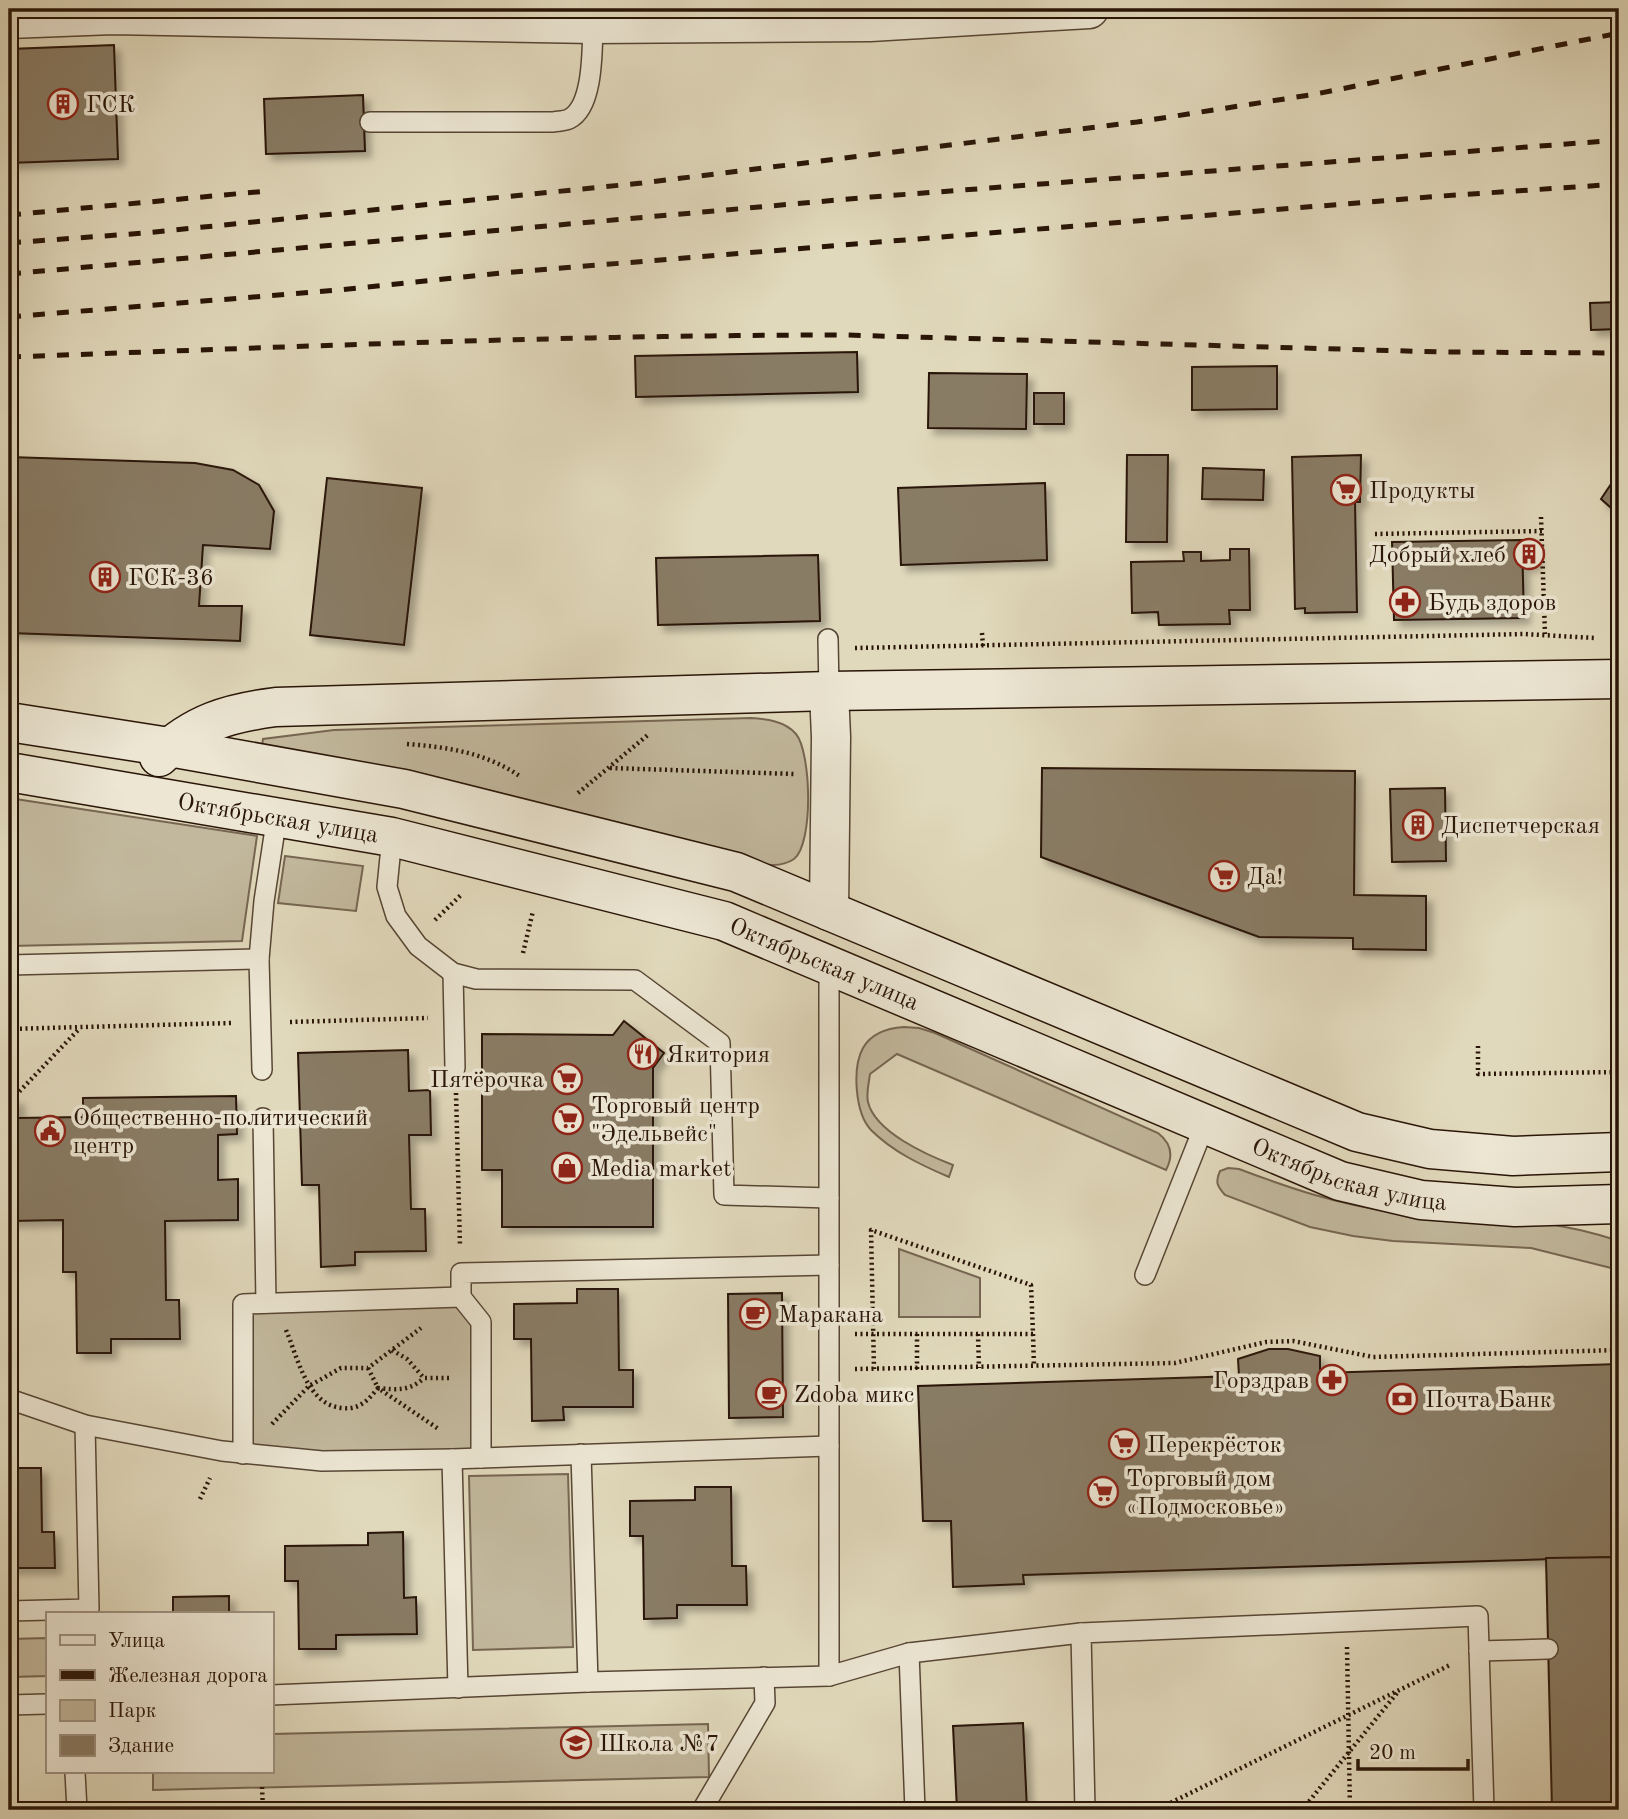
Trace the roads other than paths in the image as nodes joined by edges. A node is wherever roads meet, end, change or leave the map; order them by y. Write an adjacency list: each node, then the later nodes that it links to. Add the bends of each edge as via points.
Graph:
1 (1089, 9): 4 (main road, via 870,22)
2 (112, 12): 3 (main road); 4 (main road)
3 (9, 19)
4 (593, 24): 5 (lane, via 589,85 581,108 570,119)
5 (370, 122)
6 (828, 644): 8 (lane)
7 (1619, 679): 8 (main road)
8 (829, 691): 10 (main road, via 276,706 238,711 206,723); 15 (main road)
9 (9, 722): 10 (main road, Октябрьская улица)
10 (169, 747): 12 (main road); 15 (main road, Октябрьская улица, via 404,789 541,823 736,872)
11 (9, 772): 12 (main road, Октябрьская улица)
12 (125, 790): 13 (main road, Октябрьская улица)
13 (277, 816): 14 (main road, Октябрьская улица); 16 (lane)
14 (392, 837): 18 (main road, Октябрьская улица, via 724,920); 19 (lane, via 387,887 396,916 414,941)
15 (829, 911): 24 (main road, Октябрьская улица, via 1357,1132 1430,1149 1513,1156)
16 (260, 959): 17 (lane); 21 (lane)
17 (9, 965)
18 (829, 965): 23 (main road, Октябрьская улица); 25 (lane)
19 (453, 973): 20 (lane); 25 (lane, via 476,979 635,980 720,1043 724,1195)
20 (455, 1068)
21 (262, 1070)
22 (263, 1118): 30 (lane)
23 (1205, 1124): 26 (main road, Октябрьская улица, via 1340,1181 1421,1200 1515,1207); 28 (lane)
24 (1619, 1152)
25 (829, 1198): 27 (lane)
26 (1619, 1204)
27 (829, 1265): 29 (lane, via 461,1273); 33 (lane)
28 (1145, 1275)
29 (461, 1297): 30 (lane); 36 (lane, via 481,1322)
30 (270, 1303): 34 (lane, via 243,1304)
31 (9, 1399): 32 (lane)
32 (85, 1424): 34 (lane); 38 (lane, via 89,1609)
33 (829, 1446): 35 (lane); 43 (lane)
34 (243, 1454): 37 (lane, via 322,1461)
35 (581, 1454): 36 (lane); 45 (lane)
36 (481, 1458): 37 (lane)
37 (452, 1459): 46 (lane)
38 (9, 1611)
39 (1080, 1633): 41 (lane, via 1479,1616); 42 (lane); 54 (lane)
40 (1548, 1649): 41 (lane)
41 (1479, 1651): 55 (lane)
42 (909, 1653): 43 (lane); 53 (lane)
43 (829, 1676): 44 (lane)
44 (764, 1677): 45 (lane); 52 (lane, via 765,1703)
45 (588, 1682): 46 (lane)
46 (458, 1688): 47 (lane)
47 (273, 1695)
48 (46, 1704): 49 (lane)
49 (9, 1706)
50 (75, 1773): 51 (lane)
51 (77, 1810)
52 (702, 1810)
53 (915, 1810)
54 (1085, 1810)
55 (1484, 1810)

